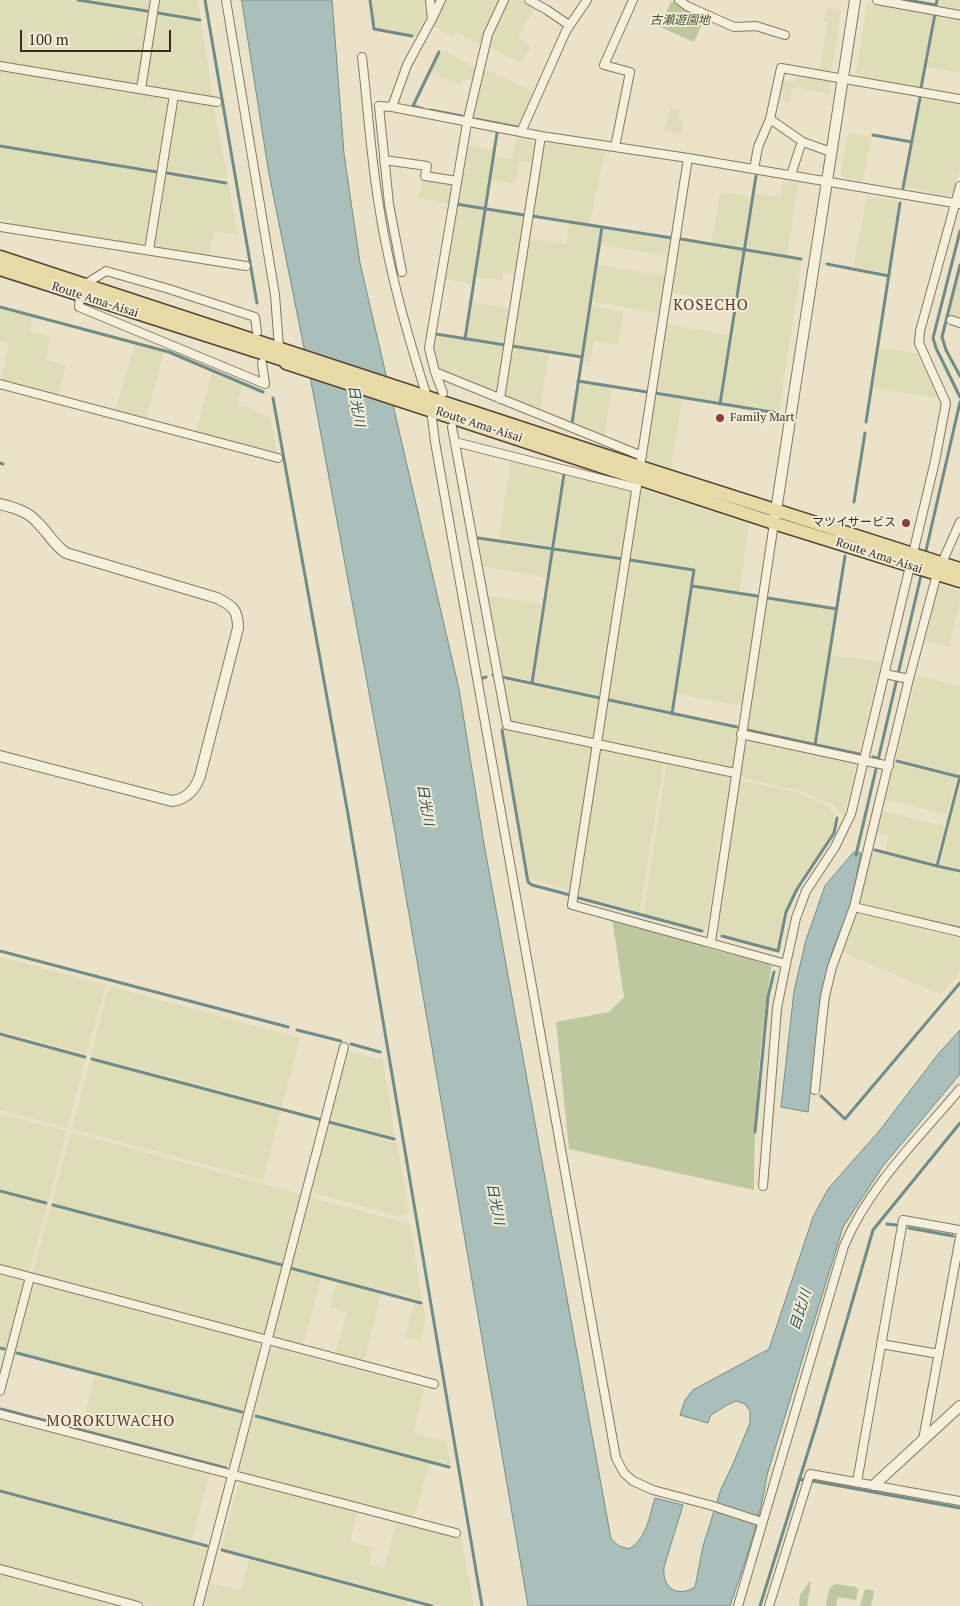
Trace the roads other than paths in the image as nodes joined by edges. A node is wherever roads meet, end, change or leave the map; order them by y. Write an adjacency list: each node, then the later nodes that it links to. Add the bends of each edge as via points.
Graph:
1 (155, 0): 19 (street)
2 (226, 0): 49 (street)
3 (430, 0): 13 (street)
4 (441, 0): 13 (street)
5 (504, 0): 25 (street, via 488,34)
6 (529, 0): 14 (street)
7 (587, 0): 14 (street)
8 (633, 0): 29 (street, via 604,64 630,72)
9 (679, 0): 15 (street, via 734,27 756,26)
10 (855, 0): 18 (street)
11 (877, 0): 12 (street)
12 (960, 15)
13 (432, 18): 23 (street, via 407,65)
14 (569, 25): 26 (street)
15 (785, 35)
16 (362, 57): 54 (street, via 379,211)
17 (0, 66): 19 (street)
18 (843, 79): 21 (street); 24 (street, via 780,68); 30 (street)
19 (141, 89): 20 (street)
20 (174, 95): 22 (street); 40 (street)
21 (960, 99)
22 (217, 102)
23 (392, 107): 25 (street); 32 (street, via 379,106)
24 (770, 119): 28 (street); 33 (street, via 758,147)
25 (467, 123): 26 (street); 35 (street)
26 (522, 132): 27 (street)
27 (541, 136): 29 (street); 55 (street)
28 (803, 142): 30 (street); 34 (street)
29 (615, 147): 31 (street)
30 (831, 152): 36 (street)
31 (688, 158): 33 (street); 60 (street)
32 (384, 160): 35 (street, via 427,166 426,176); 44 (street)
33 (754, 169): 34 (street)
34 (791, 175): 36 (street)
35 (457, 181): 51 (street, via 429,348)
36 (827, 182): 38 (street); 62 (street)
37 (960, 186): 38 (street)
38 (958, 204): 64 (street, via 920,331 919,343 946,403)
39 (0, 227): 40 (street)
40 (149, 250): 42 (street)
41 (0, 257): 45 (main road, Route Ama-Aisai)
42 (246, 266)
43 (0, 269): 45 (main road, Route Ama-Aisai)
44 (402, 272)
45 (82, 290): 48 (street, via 106,271 255,317); 49 (main road, Route Ama-Aisai, via 284,360); 50 (street, via 78,307 265,384)
46 (951, 320): 47 (street)
47 (960, 323)
48 (257, 332)
49 (284, 354): 54 (main road, Route Ama-Aisai)
50 (262, 363)
51 (435, 372): 53 (street); 55 (street)
52 (0, 384): 59 (street)
53 (443, 393)
54 (420, 399): 56 (main road, Route Ama-Aisai); 60 (main road, Route Ama-Aisai)
55 (500, 399): 60 (street)
56 (431, 409): 60 (main road, Route Ama-Aisai); 100 (street, via 612,1445 624,1473 633,1481 653,1490)
57 (452, 426): 58 (street)
58 (455, 442): 60 (street); 71 (street, via 507,724)
59 (278, 458)
60 (639, 472): 62 (main road, Route Ama-Aisai); 71 (street)
61 (0, 504): 72 (street, via 35,519 58,548 66,553 227,603 235,610 238,628 200,776 190,793 181,800 172,801)
62 (775, 517): 64 (main road, Route Ama-Aisai); 70 (street)
63 (960, 522): 65 (street)
64 (914, 561): 65 (main road, Route Ama-Aisai); 68 (street)
65 (935, 568): 66 (main road, Route Ama-Aisai); 67 (main road, Route Ama-Aisai); 69 (street)
66 (960, 569)
67 (960, 581)
68 (885, 674): 69 (street); 73 (street)
69 (909, 679): 74 (street)
70 (741, 734): 73 (street); 75 (street)
71 (597, 744): 75 (street); 78 (street, via 572,905)
72 (0, 756)
73 (866, 761): 74 (street); 79 (street, via 847,824 806,891 796,918)
74 (886, 765): 76 (street)
75 (736, 773): 78 (street)
76 (854, 907): 77 (street); 82 (street, via 825,996)
77 (960, 932)
78 (711, 942): 79 (street)
79 (786, 964): 83 (street, via 777,1008)
80 (344, 1047): 88 (street)
81 (960, 1089): 100 (street, via 878,1186 852,1226)
82 (815, 1090)
83 (763, 1186)
84 (960, 1230): 89 (street, via 902,1220)
85 (960, 1237): 90 (street)
86 (0, 1269): 87 (street)
87 (30, 1277): 88 (street); 92 (street)
88 (267, 1340): 91 (street); 96 (street)
89 (881, 1344): 90 (street); 97 (street)
90 (939, 1354): 95 (street)
91 (434, 1384)
92 (0, 1391)
93 (960, 1406): 95 (street)
94 (0, 1414): 96 (street)
95 (923, 1440): 98 (street)
96 (233, 1474): 101 (street); 104 (street)
97 (857, 1482): 98 (street); 106 (street, via 810,1474)
98 (874, 1486): 99 (street)
99 (960, 1501)
100 (762, 1522): 105 (street)
101 (456, 1533)
102 (0, 1569): 103 (street)
103 (138, 1606)
104 (198, 1606)
105 (738, 1606)
106 (769, 1606)

